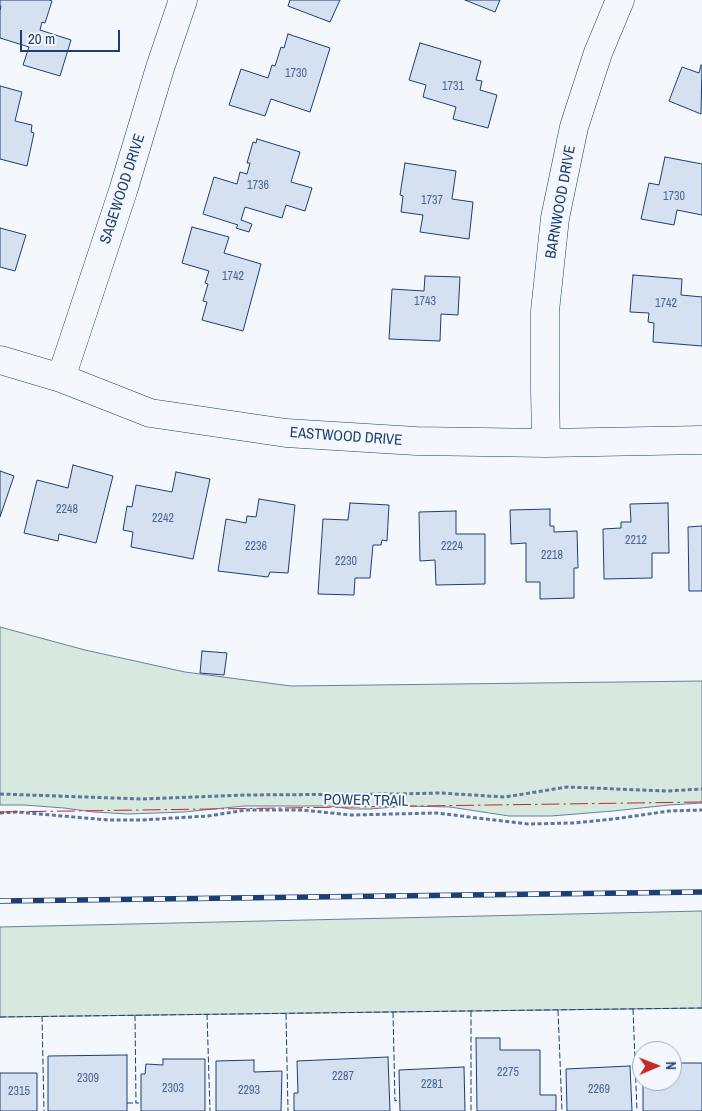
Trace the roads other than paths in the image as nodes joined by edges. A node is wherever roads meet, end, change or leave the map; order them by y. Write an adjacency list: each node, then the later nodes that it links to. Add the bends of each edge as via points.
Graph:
1 (183, 0): 4 (street, SAGEWOOD DRIVE)
2 (620, 0): 6 (street, BARNWOOD DRIVE, via 598,53 574,127 555,218 545,311)
3 (0, 360): 4 (street, EASTWOOD DRIVE)
4 (61, 378): 6 (street, EASTWOOD DRIVE, via 150,414 286,433 416,441)
5 (702, 440): 6 (street, EASTWOOD DRIVE)
6 (546, 443)

